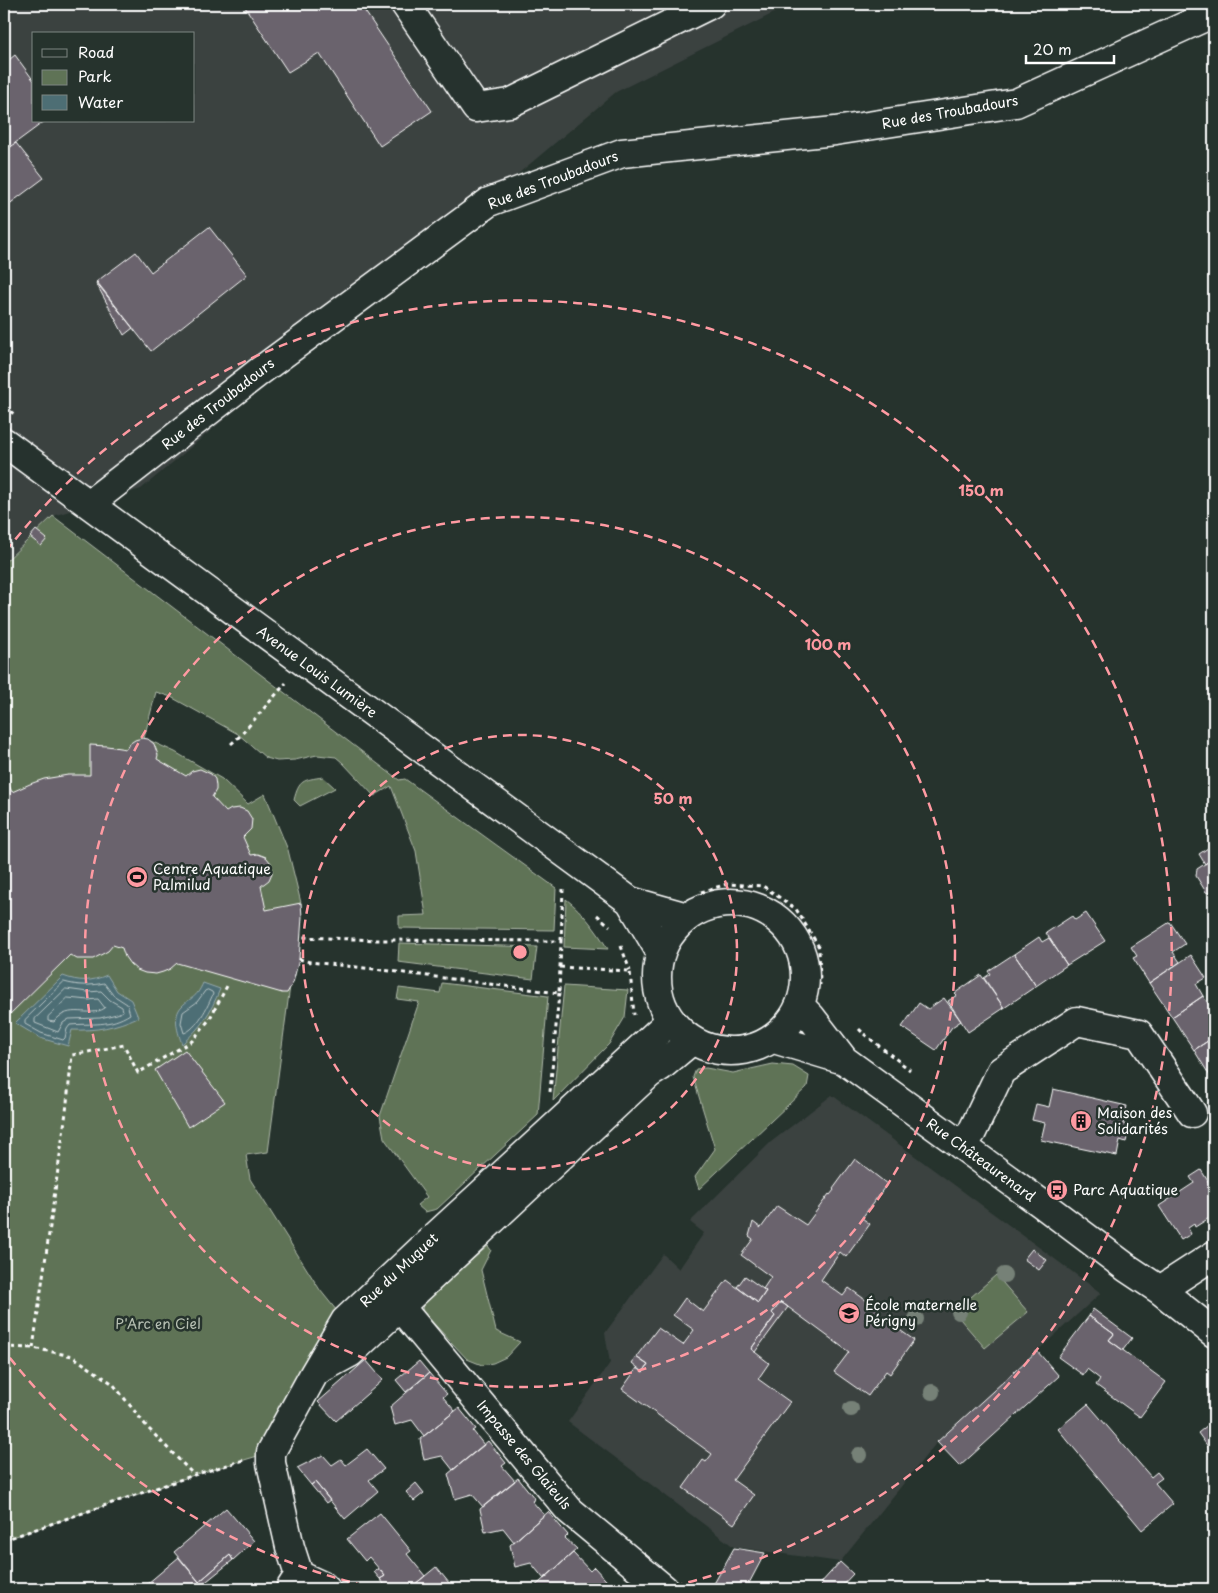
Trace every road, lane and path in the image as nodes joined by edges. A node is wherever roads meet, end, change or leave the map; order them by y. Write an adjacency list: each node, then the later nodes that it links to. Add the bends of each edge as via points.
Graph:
1 (405, 4): 2 (street, via 476,108 510,103)
2 (711, 4)
3 (1214, 13): 5 (street, Rue des Troubadours, via 1016,103 835,132 622,153 489,202 260,371)
4 (4, 442): 5 (street, Avenue Louis Lumière)
5 (89, 504): 6 (street, Avenue Louis Lumière)
6 (304, 663): 7 (path); 10 (street, Avenue Louis Lumière)
7 (231, 744)
8 (701, 892): 22 (path, via 728,884 762,886 796,909 819,947)
9 (571, 893): 16 (path, via 564,887)
10 (630, 901): 12 (street, Avenue Louis Lumière); 17 (street, Avenue Louis Lumière)
11 (593, 912): 13 (path)
12 (686, 917): 17 (street, via 671,933); 24 (street, via 706,907 727,903 748,905 768,912 785,926 798,944 805,964 806,986)
13 (616, 931)
14 (301, 936): 16 (path, via 378,940)
15 (618, 939): 20 (path)
16 (561, 941): 19 (path)
17 (661, 952): 25 (street, via 657,988)
18 (300, 959): 23 (path)
19 (560, 966): 20 (path); 23 (path)
20 (630, 971): 30 (path, via 634,1020 628,1029)
21 (227, 986): 40 (path, via 209,1020 192,1041 138,1073 124,1045 72,1054)
22 (820, 986)
23 (559, 993): 32 (path)
24 (800, 1006): 28 (street, via 790,1024); 31 (street, Rue Châteaurenard)
25 (670, 1021): 29 (street); 30 (street, Rue du Muguet)
26 (857, 1028): 27 (path)
27 (864, 1034)
28 (774, 1039): 29 (street, via 754,1049 733,1052 711,1049); 31 (street, Rue Châteaurenard)
29 (691, 1040): 37 (street, via 642,1080)
30 (642, 1047): 41 (street, Rue du Muguet, via 345,1321)
31 (844, 1060): 34 (street, Rue Châteaurenard)
32 (550, 1092)
33 (1192, 1113): 34 (street, via 1139,1034 1077,1021 1001,1071)
34 (962, 1146): 36 (street, Rue Châteaurenard)
35 (1214, 1255): 36 (street)
36 (1160, 1290): 38 (street, Rue Châteaurenard)
37 (400, 1307): 41 (street, via 350,1353); 47 (street, Impasse des Glaïeuls, via 569,1510)
38 (1214, 1333)
39 (4, 1347): 40 (path)
40 (33, 1348): 43 (path, via 72,1356 113,1384 148,1428)
41 (315, 1372): 42 (street, Rue du Muguet)
42 (271, 1452): 43 (path); 45 (street)
43 (194, 1475): 44 (path)
44 (4, 1540)
45 (294, 1582): 46 (street)
46 (326, 1589)
47 (664, 1589)

